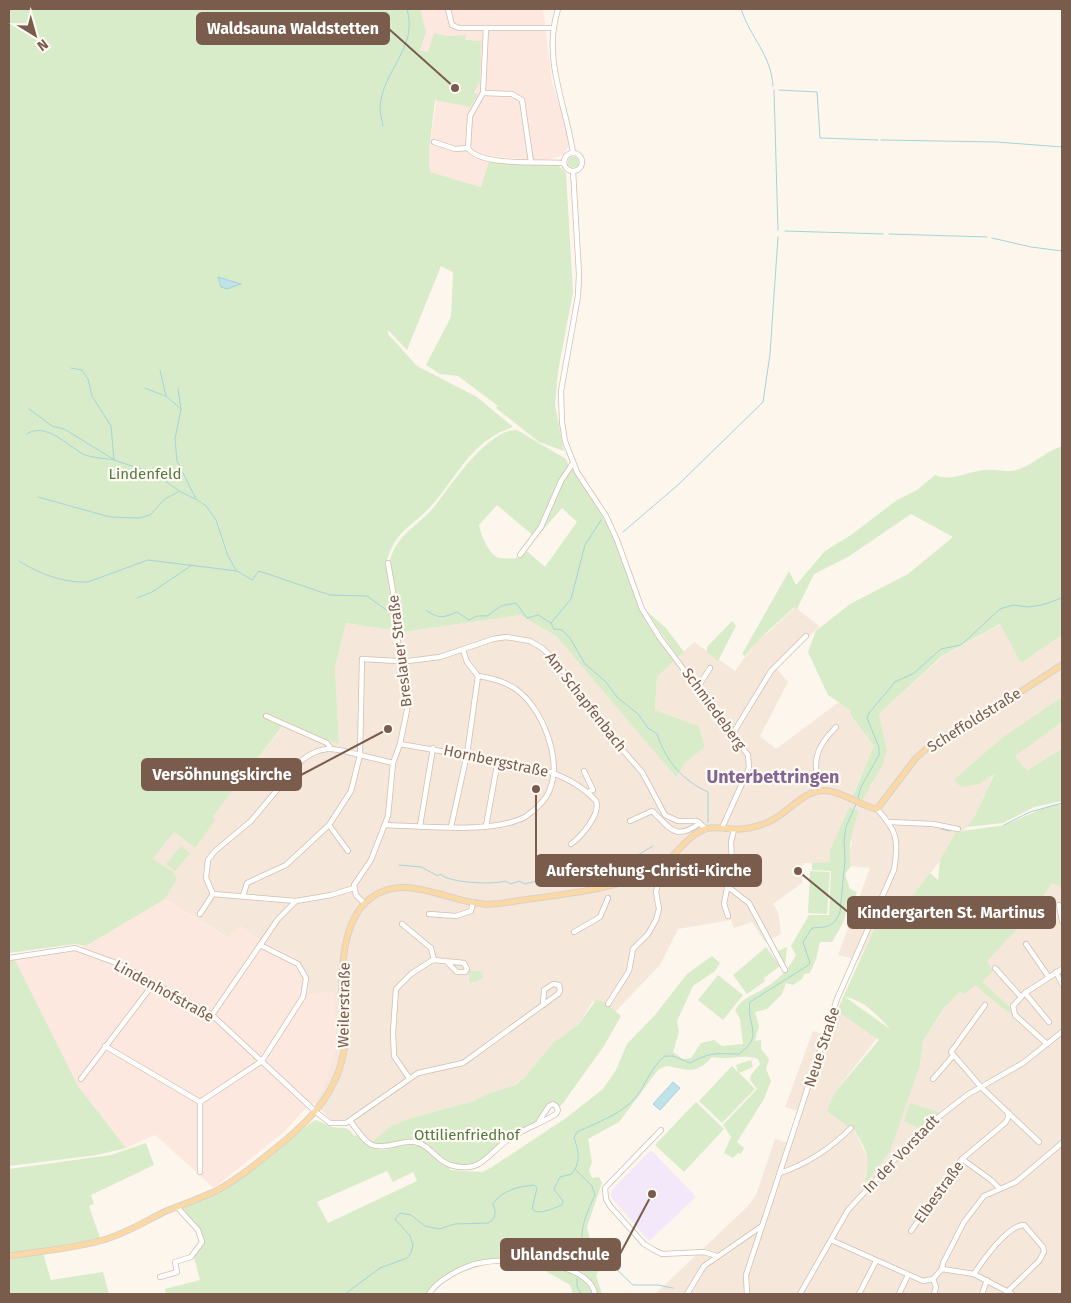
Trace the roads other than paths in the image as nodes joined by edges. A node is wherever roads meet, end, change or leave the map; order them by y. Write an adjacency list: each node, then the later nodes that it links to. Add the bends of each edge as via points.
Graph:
1 (448, 9): 3 (street, via 455,27)
2 (558, 9): 4 (street)
3 (486, 28): 4 (street); 5 (street)
4 (553, 28): 8 (street, via 554,73 570,128)
5 (483, 93): 7 (street, via 470,116); 9 (street, via 512,94 522,100)
6 (434, 142): 7 (street, via 455,149)
7 (468, 148): 9 (street, via 473,154 491,159)
8 (573, 153): 10 (street, via 566,157); 11 (street, via 580,156 582,163)
9 (531, 162): 10 (street)
10 (564, 163): 11 (street)
11 (573, 171): 12 (street, Schmiedeberg, via 578,296 560,407)
12 (573, 463): 13 (street, via 561,481 541,527); 21 (street, Schmiedeberg, via 610,524 636,596 651,624)
13 (520, 555)
14 (388, 563): 17 (street, Breslauer Straße, via 400,631 398,649)
15 (806, 636): 24 (street, via 771,671)
16 (463, 650): 17 (street, Am Schapfenbach); 20 (street); 39 (street, Am Schapfenbach, via 506,637 530,641 542,648 556,661 604,729 642,772 665,814 678,821)
17 (404, 663): 25 (street, Breslauer Straße, via 407,710); 29 (street, Am Schapfenbach, via 362,659)
18 (1062, 665): 36 (main road, Scheffoldstraße, via 980,718 932,743 916,758)
19 (710, 668): 21 (street)
20 (478, 676): 28 (street); 33 (street, via 510,685 533,706 547,732)
21 (698, 687): 24 (street, Schmiedeberg)
22 (266, 716): 26 (street)
23 (836, 727): 34 (street, via 816,755)
24 (732, 735): 45 (street, Schmiedeberg, via 748,755 749,768)
25 (400, 744): 27 (street, Hornbergstraße); 31 (street, Breslauer Straße)
26 (330, 747): 29 (street); 54 (street, via 302,760 259,813 211,856 205,870)
27 (433, 748): 28 (street, Hornbergstraße); 42 (street)
28 (467, 754): 30 (street, Hornbergstraße); 44 (street)
29 (360, 755): 31 (street); 41 (street, via 351,791)
30 (498, 760): 33 (street, Hornbergstraße); 43 (street)
31 (393, 763): 40 (street, Breslauer Straße, via 391,798)
32 (584, 770): 35 (street, via 594,790)
33 (553, 772): 35 (street, Hornbergstraße); 43 (street, via 550,790 537,808 513,822)
34 (819, 791): 36 (main road, via 831,792); 48 (main road, via 809,794 770,822)
35 (588, 792): 49 (street, via 598,804 596,811 578,839)
36 (877, 809): 38 (street)
37 (630, 820): 39 (street, via 652,811 666,827 676,832 687,832)
38 (890, 822): 47 (street); 105 (street, Neue Straße, via 895,839 894,870 838,999)
39 (700, 823): 46 (street)
40 (385, 824): 42 (street); 53 (street, Breslauer Straße, via 371,860)
41 (329, 825): 50 (street); 55 (street, via 286,866 247,883)
42 (420, 826): 44 (street)
43 (486, 826): 44 (street)
44 (452, 827)
45 (722, 828): 46 (main road); 48 (main road)
46 (706, 829): 51 (main road, Weilerstraße)
47 (958, 829)
48 (734, 830): 52 (street)
49 (571, 844)
50 (348, 851)
51 (658, 868): 58 (main road, Weilerstraße, via 626,881 559,894 496,904); 80 (street, via 656,892 659,909 656,920 633,949 629,971)
52 (728, 887): 63 (street, via 724,904); 74 (street, via 750,903)
53 (354, 888): 57 (street); 59 (street)
54 (213, 894): 55 (street); 61 (street)
55 (243, 896): 57 (street)
56 (608, 898): 66 (street, via 600,917)
57 (296, 901): 68 (street, via 278,919)
58 (473, 902): 59 (main road, Weilerstraße, via 430,890 402,887 383,892); 62 (street, via 471,911 456,916)
59 (365, 904): 95 (main road, Weilerstraße, via 356,915 350,931 344,962 345,1037 341,1062 333,1085)
60 (1059, 905): 64 (street)
61 (200, 914)
62 (429, 914)
63 (728, 916)
64 (1062, 921)
65 (402, 924): 70 (street, via 431,948)
66 (574, 932)
67 (1026, 944): 76 (street)
68 (260, 945): 83 (street); 89 (street, via 293,960 306,978 303,997)
69 (9, 958): 77 (street, Lindenhofstraße, via 75,948 119,964)
70 (434, 960): 71 (street); 91 (street, via 411,974 396,989 394,1056)
71 (446, 961)
72 (995, 968): 79 (street)
73 (1062, 969): 75 (street)
74 (785, 970)
75 (1056, 972): 76 (street); 78 (street)
76 (1048, 976): 79 (street)
77 (154, 983): 83 (street, Lindenhofstraße); 87 (street)
78 (1062, 984)
79 (1023, 995): 84 (street); 86 (street, via 1013,1006 1016,1015)
80 (608, 1004)
81 (543, 1005): 81 (street, via 560,992 559,985 553,984 544,990); 91 (street, via 463,1063)
82 (985, 1005): 88 (street, via 954,1046)
83 (212, 1015): 89 (street, Lindenhofstraße)
84 (1049, 1022)
85 (1061, 1035): 86 (street, In der Vorstadt)
86 (1047, 1044): 93 (street, In der Vorstadt, via 1011,1071)
87 (105, 1046): 90 (street); 94 (street)
88 (953, 1056): 92 (street); 93 (street)
89 (262, 1060): 94 (street); 95 (street, Lindenhofstraße)
90 (81, 1078)
91 (409, 1078): 97 (street)
92 (933, 1079)
93 (981, 1087): 96 (street); 110 (street, In der Vorstadt, via 922,1130 852,1204)
94 (200, 1102): 104 (street)
95 (316, 1112): 97 (street, Lindenhofstraße, via 330,1123 340,1125); 107 (main road, Weilerstraße, via 290,1137 234,1180)
96 (1008, 1112): 101 (street); 103 (street, Elbestraße, via 1005,1123)
97 (350, 1121): 98 (street, via 369,1144 380,1148 416,1142 443,1162 469,1166 486,1161 506,1140)
98 (539, 1121)
99 (851, 1128): 105 (street, via 802,1165)
100 (661, 1130): 112 (street, via 605,1188 606,1199 644,1244 654,1250 662,1254 704,1252)
101 (1039, 1142)
102 (1062, 1144): 106 (street, via 1016,1182)
103 (962, 1159): 106 (street); 109 (street, Elbestraße)
104 (200, 1172)
105 (780, 1173): 108 (street, Neue Straße)
106 (1000, 1189): 114 (street, via 984,1196 964,1222)
107 (177, 1207): 111 (main road, Weilerstraße, via 103,1240); 117 (street, via 198,1230 202,1242 191,1257 175,1262 177,1272)
108 (762, 1226): 112 (street); 124 (street, Neue Straße, via 746,1275)
109 (911, 1232)
110 (831, 1240): 113 (street); 125 (street, In der Vorstadt)
111 (9, 1256)
112 (717, 1256): 123 (street, via 698,1274)
113 (876, 1261): 116 (street); 126 (street)
114 (942, 1270): 115 (street); 118 (street)
115 (974, 1274): 119 (street); 120 (street, via 1010,1231 1017,1225 1026,1227 1043,1247 1043,1257)
116 (908, 1275): 118 (street, via 923,1281); 127 (street)
117 (160, 1277)
118 (933, 1279): 128 (street)
119 (987, 1280): 120 (street); 129 (street)
120 (1010, 1292)
121 (429, 1294): 122 (street, via 445,1277 479,1263 501,1261 547,1263 582,1276 588,1280)
122 (595, 1294)
123 (687, 1294)
124 (747, 1294)
125 (800, 1294)
126 (859, 1294)
127 (899, 1294)
128 (934, 1294)
129 (982, 1294)

